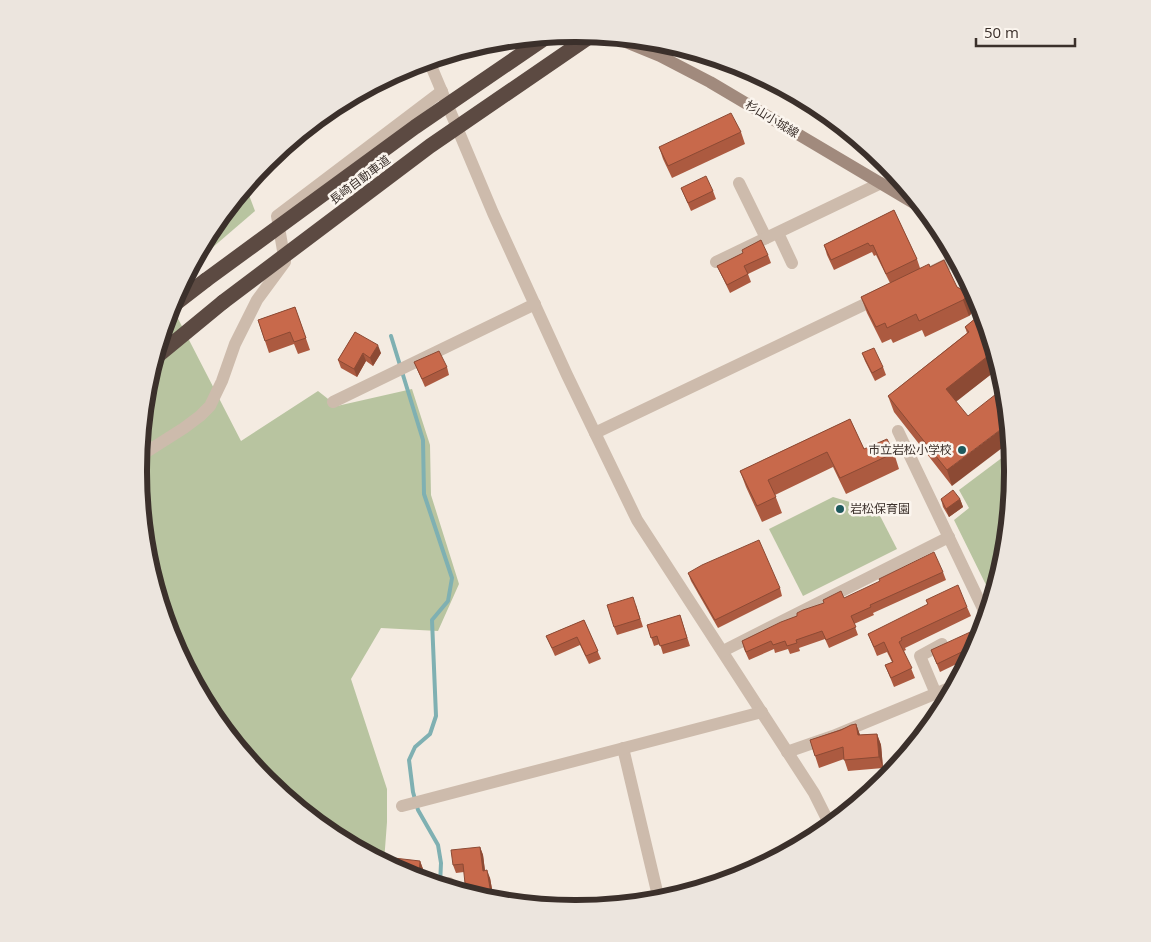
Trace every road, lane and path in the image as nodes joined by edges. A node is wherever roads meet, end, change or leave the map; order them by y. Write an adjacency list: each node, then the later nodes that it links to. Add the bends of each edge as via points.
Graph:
1 (581, 42): 17 (highway, 長崎自動車道, bridge, via 430,146 223,302)
2 (536, 44): 15 (highway, 長崎自動車道, bridge, via 416,127)
3 (639, 47): 7 (main road, 杉山小城線, via 710,82)
4 (432, 67): 5 (street)
5 (442, 91): 16 (street); 21 (street, via 277,216 285,262 257,300 210,406 184,428)
6 (739, 183): 9 (street)
7 (881, 183): 8 (main road, 杉山小城線); 9 (street)
8 (906, 198)
9 (772, 235): 10 (street); 11 (street)
10 (716, 262)
11 (792, 263)
12 (950, 263): 13 (street)
13 (917, 279)
14 (892, 292): 20 (street)
15 (184, 297)
16 (535, 304): 18 (street); 20 (street)
17 (165, 350)
18 (333, 402)
19 (898, 431): 22 (street)
20 (595, 432): 25 (street, via 637,520)
21 (148, 451)
22 (949, 537): 23 (street); 25 (street)
23 (982, 607)
24 (942, 644): 27 (street, via 920,656)
25 (723, 651): 28 (street)
26 (943, 691): 27 (street)
27 (936, 694): 30 (street)
28 (762, 712): 29 (street); 30 (street)
29 (623, 748): 31 (street); 33 (street)
30 (788, 752): 32 (street)
31 (411, 803)
32 (826, 818)
33 (657, 891)

